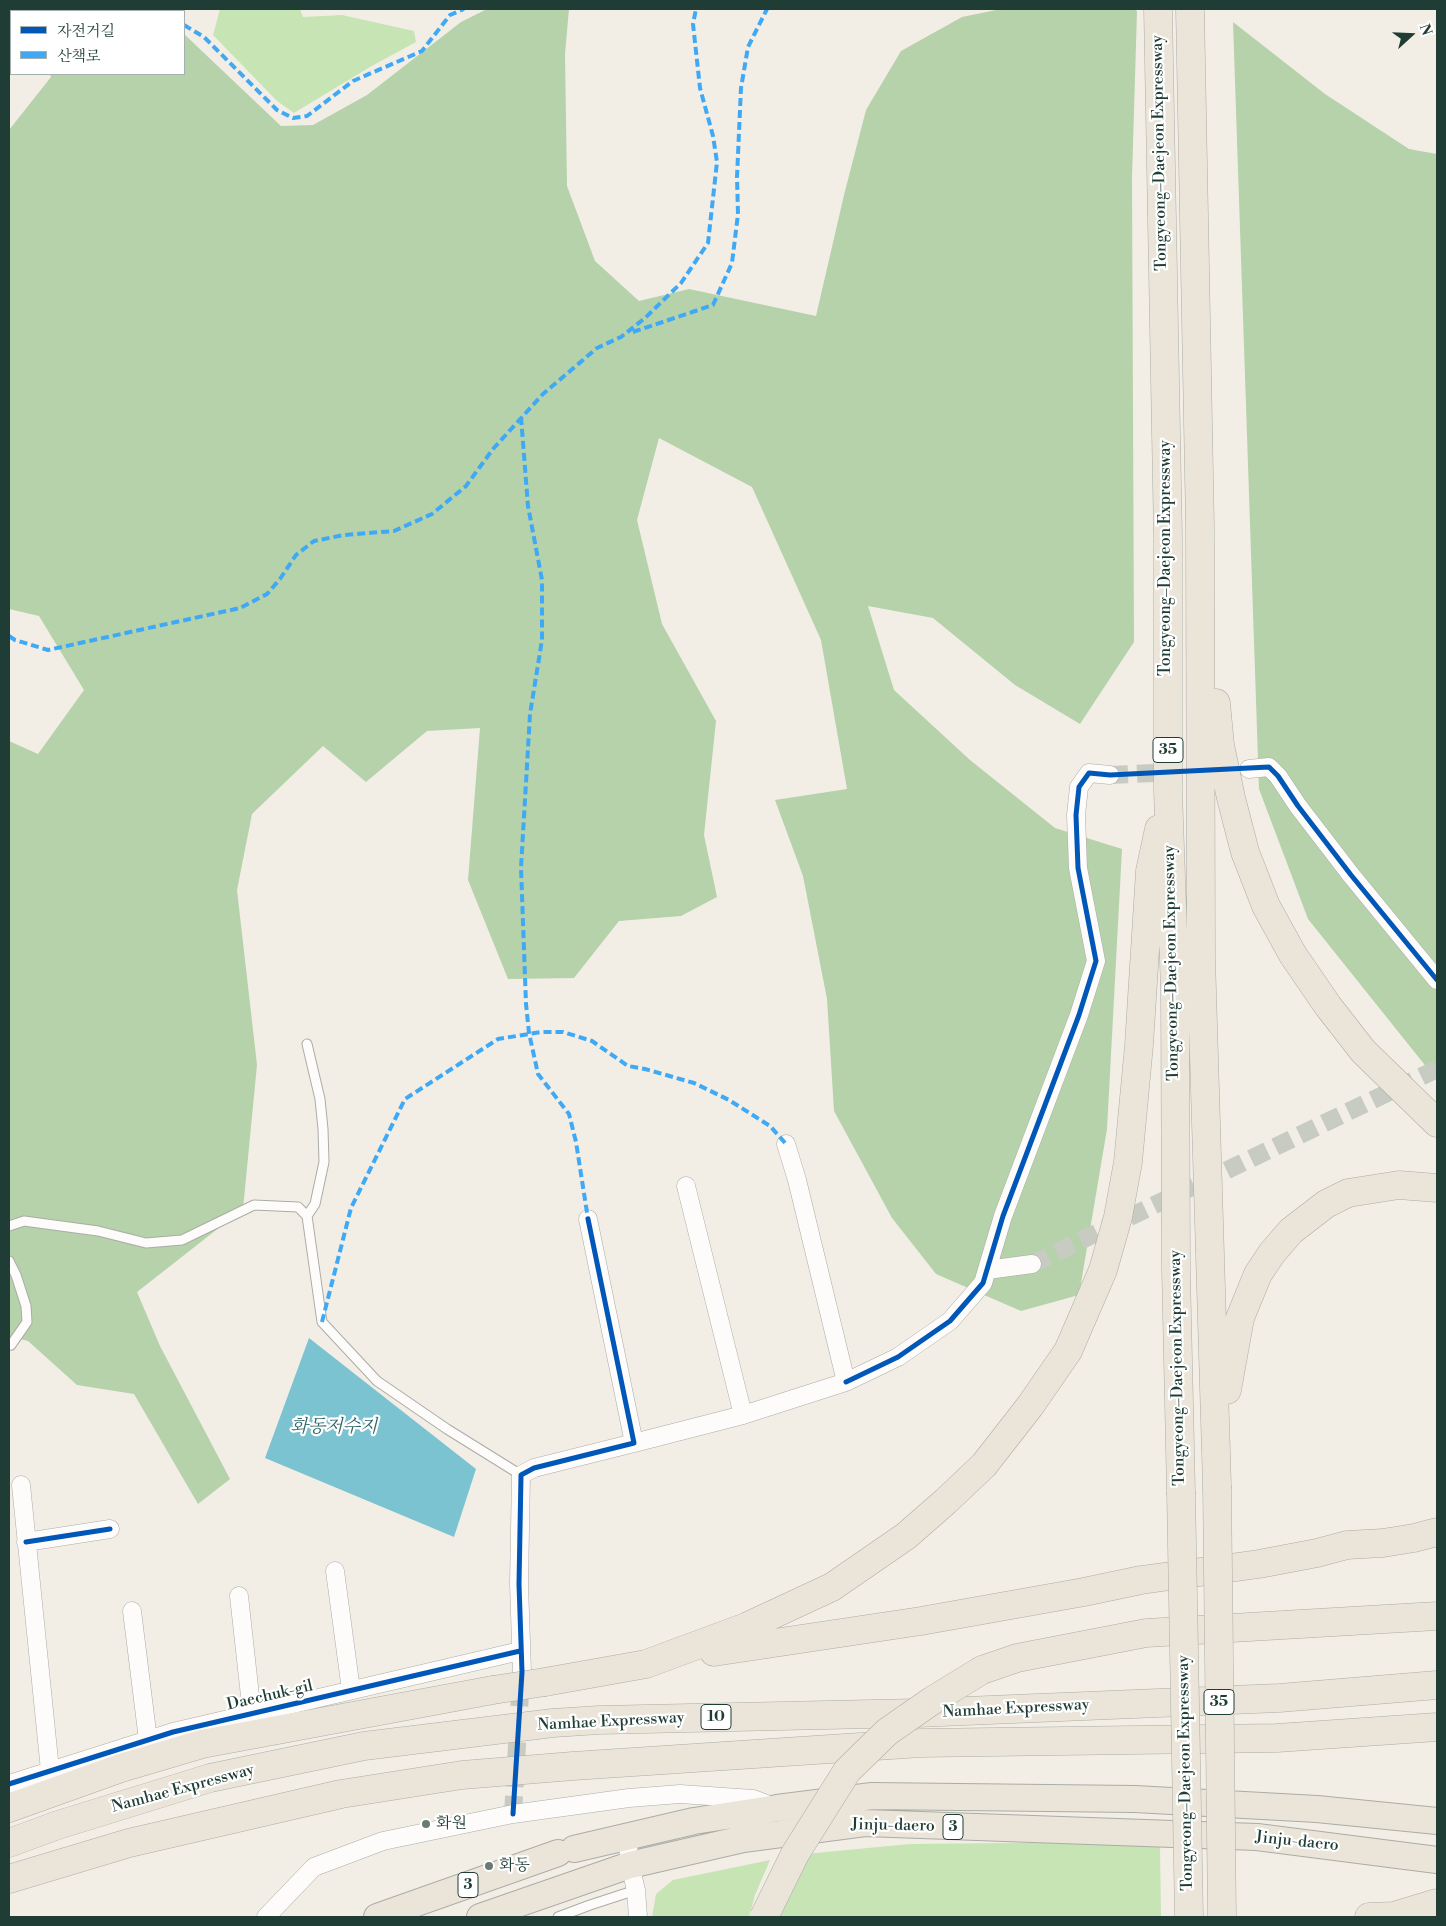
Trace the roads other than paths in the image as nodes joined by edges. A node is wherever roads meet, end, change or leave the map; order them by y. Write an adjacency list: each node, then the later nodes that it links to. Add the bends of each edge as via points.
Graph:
1 (1158, 9): 6 (highway, Tongyeong–Daejeon Expressway / 35)
2 (1190, 9): 3 (highway, Tongyeong–Daejeon Expressway / 35)
3 (1200, 526): 9 (highway, via 1220,744 1244,852 1266,906 1293,955 1328,1006 1363,1051); 25 (highway, Tongyeong–Daejeon Expressway / 35, via 1201,958)
4 (1249, 769): 7 (street, via 1269,767 1278,776 1351,875)
5 (1110, 775): 18 (street, via 1089,774 1079,787 1076,815 1078,868 1096,961 1003,1216)
6 (1168, 791): 34 (highway, via 1150,871 1128,1162 1118,1217 1103,1270 1068,1351 984,1465 906,1536 832,1587 746,1627); 59 (highway, Tongyeong–Daejeon Expressway / 35, bridge, via 1175,991 1176,1271)
7 (1437, 980)
8 (307, 1044): 13 (lane, via 320,1099 324,1162 315,1204)
9 (1437, 1123)
10 (786, 1144): 20 (street)
11 (686, 1186): 21 (street)
12 (1437, 1188): 25 (highway, via 1399,1184 1348,1193 1307,1218 1272,1253 1258,1274 1240,1318 1225,1403)
13 (307, 1216): 15 (lane, via 298,1206 254,1205 182,1240 146,1243 98,1231 24,1221); 23 (lane, via 322,1322 378,1381)
14 (588, 1219): 22 (street)
15 (9, 1226)
16 (9, 1261): 19 (lane, via 26,1306 27,1322)
17 (1032, 1264): 18 (street)
18 (987, 1270): 20 (street, via 983,1283 950,1321 898,1357)
19 (9, 1344)
20 (846, 1382): 21 (street)
21 (742, 1415): 22 (street)
22 (634, 1443): 23 (street, via 534,1468)
23 (521, 1475): 33 (street)
24 (21, 1485): 28 (street)
25 (1217, 1486): 60 (highway, Tongyeong–Daejeon Expressway / 35, bridge)
26 (110, 1529): 28 (street)
27 (1437, 1532): 34 (highway, via 1347,1545 1259,1564 1141,1580 921,1621)
28 (26, 1542): 41 (street)
29 (335, 1571): 37 (street)
30 (239, 1596): 38 (street)
31 (132, 1611): 40 (street)
32 (1437, 1616): 58 (highway, bridge, via 1146,1633 1017,1658 982,1670 887,1732 847,1771 796,1854)
33 (520, 1651): 35 (street); 37 (street, Daechuk-gil)
34 (646, 1664): 35 (highway)
35 (533, 1677): 43 (highway, bridge, via 493,1690 202,1744 121,1768)
36 (1437, 1685): 47 (highway, Namhae Expressway / 10, via 1279,1698 917,1714 553,1723 364,1746 210,1778 58,1824)
37 (351, 1690): 38 (street, Daechuk-gil)
38 (252, 1714): 40 (street, Daechuk-gil)
39 (1437, 1727): 50 (highway, Namhae Expressway, via 1277,1738 921,1743 462,1775 341,1794 129,1843)
40 (148, 1740): 41 (street, Daechuk-gil)
41 (50, 1770): 42 (street, Daechuk-gil)
42 (9, 1784)
43 (9, 1808)
44 (777, 1808): 45 (main road, Jinju-daero / 3, via 872,1796 1135,1799 1317,1809); 46 (main road, Jinju-daero / 3, via 694,1821); 53 (street, via 753,1798 680,1794 629,1798 513,1814 383,1841 314,1867)
45 (1437, 1821)
46 (627, 1837): 49 (street); 54 (main road, Jinju-daero / 3, via 566,1851)
47 (9, 1843)
48 (1437, 1860): 49 (main road, Jinju-daero / 3, via 1257,1837 865,1823 743,1839)
49 (630, 1864): 51 (street); 55 (main road, Jinju-daero / 3)
50 (9, 1879)
51 (636, 1890): 56 (lane); 57 (street)
52 (1437, 1904): 61 (highway)
53 (266, 1917)
54 (377, 1917)
55 (480, 1917)
56 (558, 1917)
57 (638, 1917)
58 (764, 1917)
59 (1189, 1917)
60 (1222, 1917)
61 (1382, 1917)

